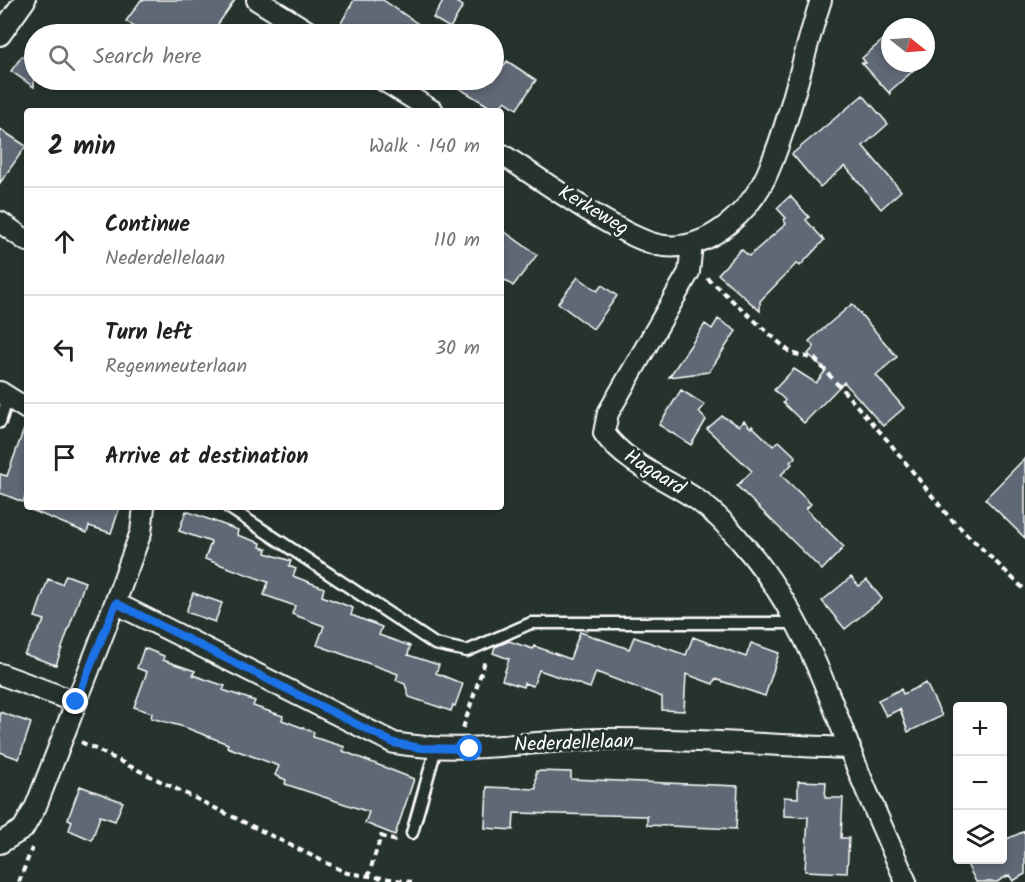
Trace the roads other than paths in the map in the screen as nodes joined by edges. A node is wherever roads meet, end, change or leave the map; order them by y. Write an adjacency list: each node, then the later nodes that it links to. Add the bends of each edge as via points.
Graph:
1 (24, 0): 5 (street)
2 (257, 0): 4 (street)
3 (821, 0): 11 (street, via 770,168 747,204)
4 (296, 24)
5 (0, 35)
6 (399, 90): 7 (street)
7 (428, 108)
8 (504, 156): 11 (street, Kerkeweg, via 632,235)
9 (0, 222): 10 (street)
10 (24, 239)
11 (691, 254): 18 (street, Hagaard, via 689,273 608,413 604,433 614,447 699,501 731,530 764,570)
12 (4, 395): 13 (street); 14 (lane)
13 (24, 407)
14 (0, 422)
15 (144, 510): 17 (street, via 141,532)
16 (233, 510): 18 (lane, via 435,644 468,651 531,623)
17 (116, 603): 20 (street); 21 (street, Nederdellelaan, via 394,743)
18 (798, 623): 22 (street, Hagaard)
19 (0, 674): 20 (street)
20 (76, 702): 24 (street, via 32,814 23,829)
21 (436, 748): 22 (street, Nederdellelaan, via 599,740); 23 (lane)
22 (850, 748): 25 (street, Hagaard)
23 (412, 833)
24 (0, 843)
25 (906, 882)

